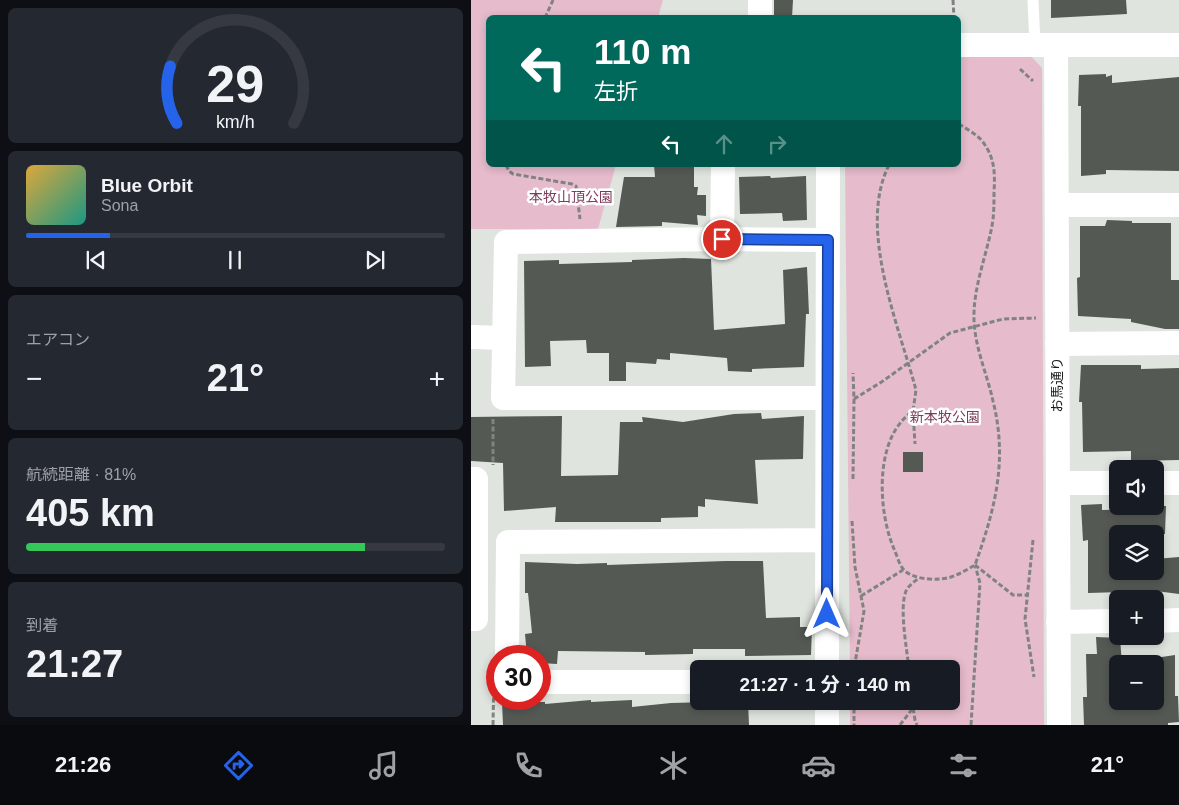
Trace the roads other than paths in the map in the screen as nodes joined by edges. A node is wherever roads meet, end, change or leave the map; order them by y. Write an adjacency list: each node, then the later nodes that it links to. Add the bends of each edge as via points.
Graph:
1 (760, 0): 3 (street)
2 (1033, 0): 5 (lane)
3 (760, 15)
4 (961, 45): 5 (street)
5 (1045, 45): 6 (street); 9 (street, お馬通り)
6 (1179, 45)
7 (723, 167): 11 (street)
8 (828, 167): 12 (street)
9 (1057, 205): 10 (street); 16 (street, お馬通り)
10 (1179, 205)
11 (722, 239): 12 (street); 14 (street, via 506,242)
12 (828, 240): 17 (street)
13 (471, 337): 14 (street)
14 (504, 338): 17 (street, via 503,398)
15 (1179, 343): 16 (street)
16 (1057, 344): 20 (street, お馬通り)
17 (827, 398): 23 (street)
18 (471, 479): 24 (street, via 476,479 475,619)
19 (1179, 482): 22 (street)
20 (1058, 483): 21 (street); 28 (street, お馬通り)
21 (1109, 483)
22 (1164, 483)
23 (827, 540): 29 (street, via 507,542); 30 (street)
24 (471, 619)
25 (1164, 620): 26 (street)
26 (1179, 620)
27 (1109, 621): 28 (street)
28 (1058, 622): 35 (street, お馬通り)
29 (507, 645)
30 (827, 660)
31 (551, 682): 32 (street)
32 (690, 682)
33 (827, 710): 34 (street)
34 (827, 725)
35 (1059, 725)

